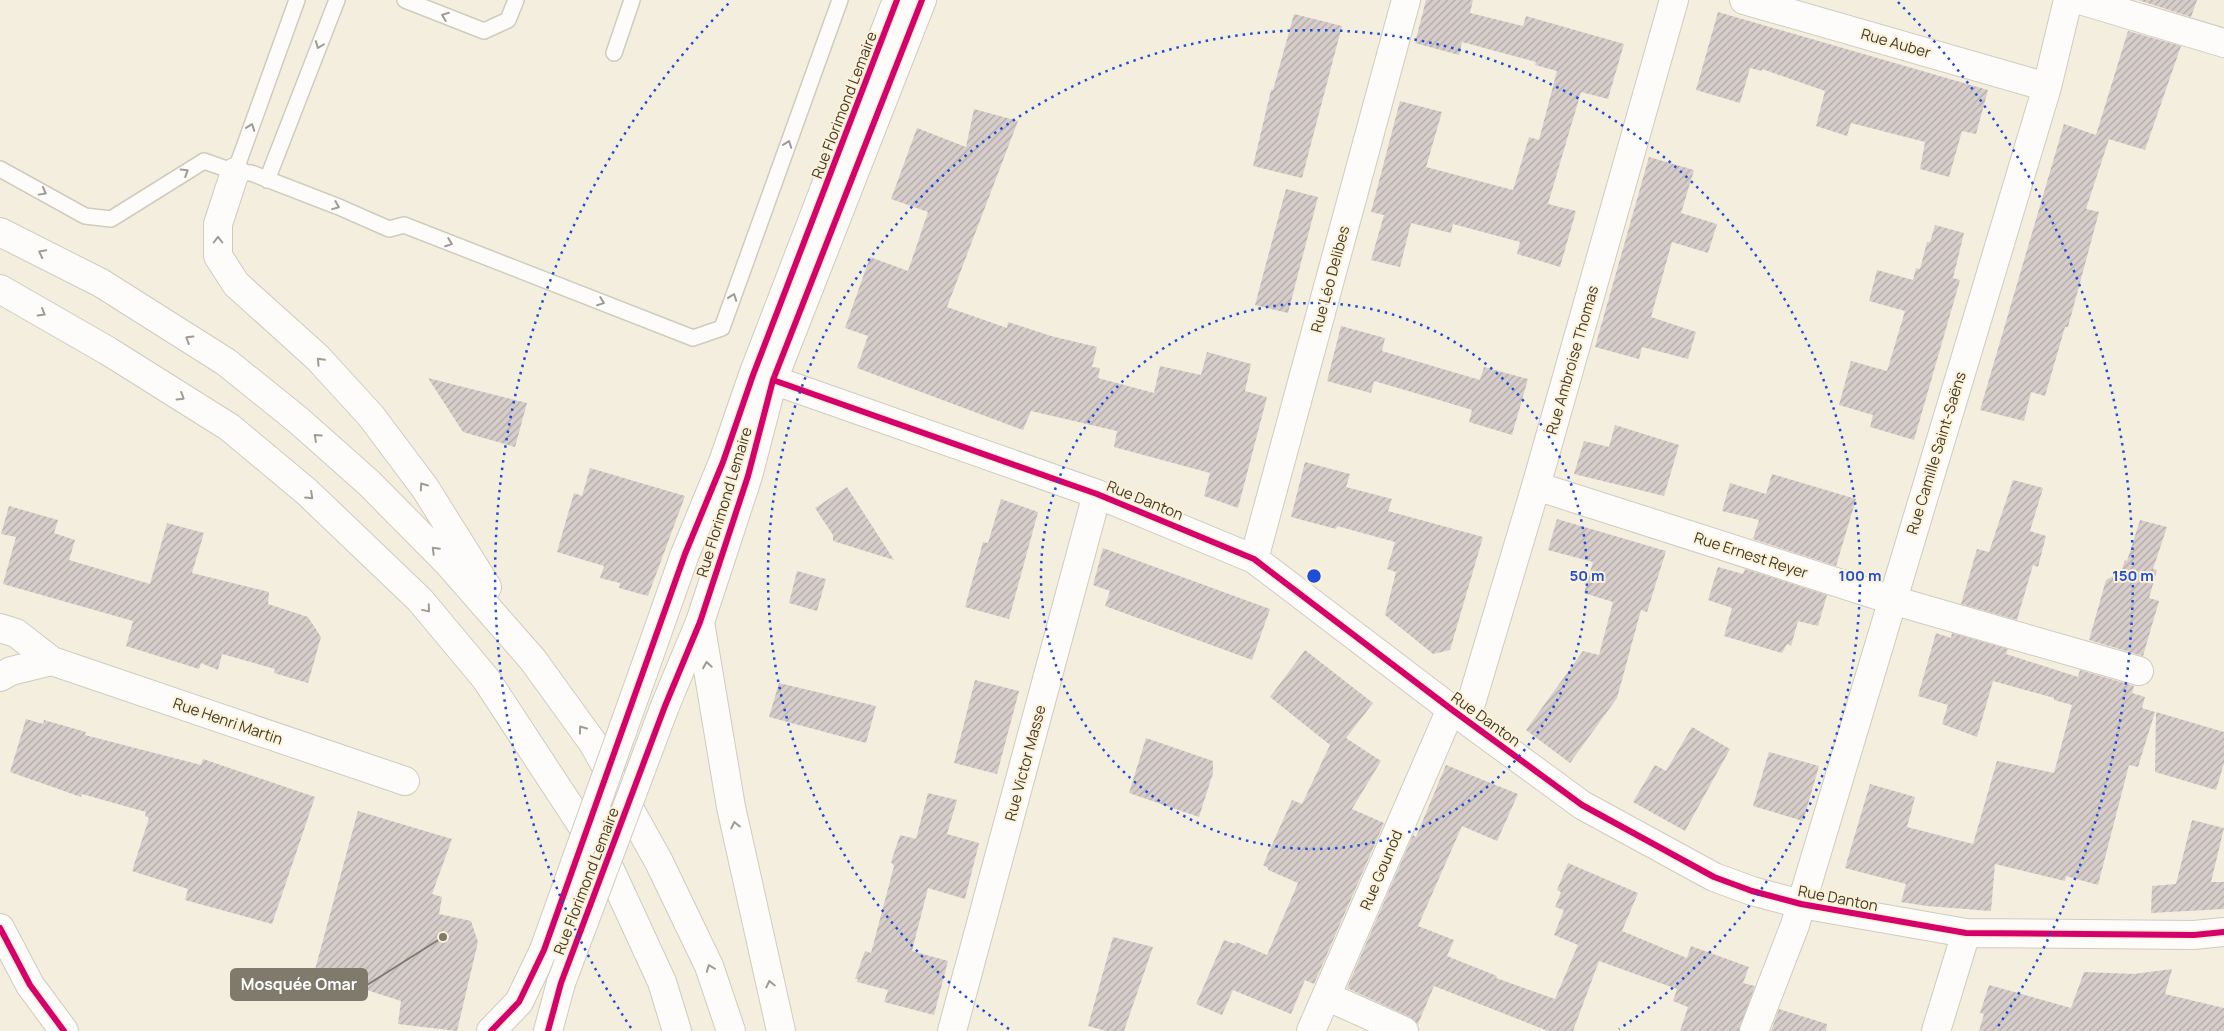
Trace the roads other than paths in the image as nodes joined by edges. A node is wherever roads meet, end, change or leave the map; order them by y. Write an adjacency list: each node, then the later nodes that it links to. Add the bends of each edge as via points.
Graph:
1 (297, 0): 18 (lane, one-way to 1)
2 (337, 0): 19 (lane, one-way to 19)
3 (405, 0): 4 (lane, one-way to 3, via 508,20 484,31)
4 (516, 0)
5 (632, 0): 15 (lane)
6 (840, 0): 19 (lane, one-way to 6, via 389,229 404,225 693,338 722,328)
7 (898, 0): 41 (main road, Rue Florimond Lemaire, bridge, via 685,554 544,950 519,1002)
8 (922, 0): 22 (main road, Rue Florimond Lemaire)
9 (1406, 0): 25 (main road, Rue Léo Delibes)
10 (1674, 0): 23 (main road, Rue Ambroise Thomas)
11 (1744, 0): 16 (main road, Rue Auber)
12 (2068, 0): 16 (main road, Rue Camille Saint-Saëns)
13 (2080, 0): 14 (main road)
14 (2224, 43)
15 (614, 53)
16 (2047, 87): 26 (main road, Rue Camille Saint-Saëns)
17 (0, 168): 18 (lane, one-way to 18, via 85,216 111,219 204,160)
18 (235, 172): 19 (lane); 29 (main road, one-way to 18, via 425,488 372,416 318,358 236,284 218,256 218,224)
19 (267, 180)
20 (0, 232): 29 (main road, one-way to 20, via 436,551 369,484 291,414 226,362 101,283)
21 (0, 289): 43 (main road, one-way to 43, via 108,351 229,427 307,492 420,600 486,679 608,866 662,982)
22 (773, 380): 24 (main road, Rue Danton); 27 (main road, Rue Florimond Lemaire, via 748,476)
23 (1536, 486): 26 (main road, Rue Ernest Reyer); 33 (main road, Rue Ambroise Thomas)
24 (1097, 494): 25 (main road, Rue Danton); 46 (main road, Rue Victor Masse)
25 (1254, 559): 33 (main road, Rue Danton)
26 (1892, 600): 31 (main road, Rue Ernest Reyer); 35 (main road, Rue Camille Saint-Saëns)
27 (700, 622): 42 (main road, Rue Florimond Lemaire, bridge, via 561,983); 45 (main road, one-way to 27, via 731,808)
28 (0, 628): 30 (main road, via 16,633)
29 (533, 660): 44 (main road, one-way to 29, via 709,966 659,862 593,743)
30 (52, 661): 32 (main road); 34 (main road, Rue Henri Martin)
31 (2139, 671)
32 (0, 677)
33 (1459, 714): 35 (main road, Rue Danton, via 1582,805 1714,877); 39 (main road, Rue Gounod)
34 (405, 781)
35 (1801, 904): 38 (main road, Rue Danton); 49 (main road, Rue Camille Saint-Saëns)
36 (0, 928): 40 (main road, via 30,985)
37 (2224, 932): 38 (main road, Rue Danton, via 2194,935)
38 (1966, 933): 50 (main road)
39 (1326, 996): 47 (main road, Rue Gounod); 48 (main road)
40 (64, 1031)
41 (492, 1031)
42 (548, 1031)
43 (677, 1031)
44 (731, 1031)
45 (781, 1031)
46 (952, 1031)
47 (1311, 1031)
48 (1404, 1031)
49 (1754, 1031)
50 (1936, 1031)

